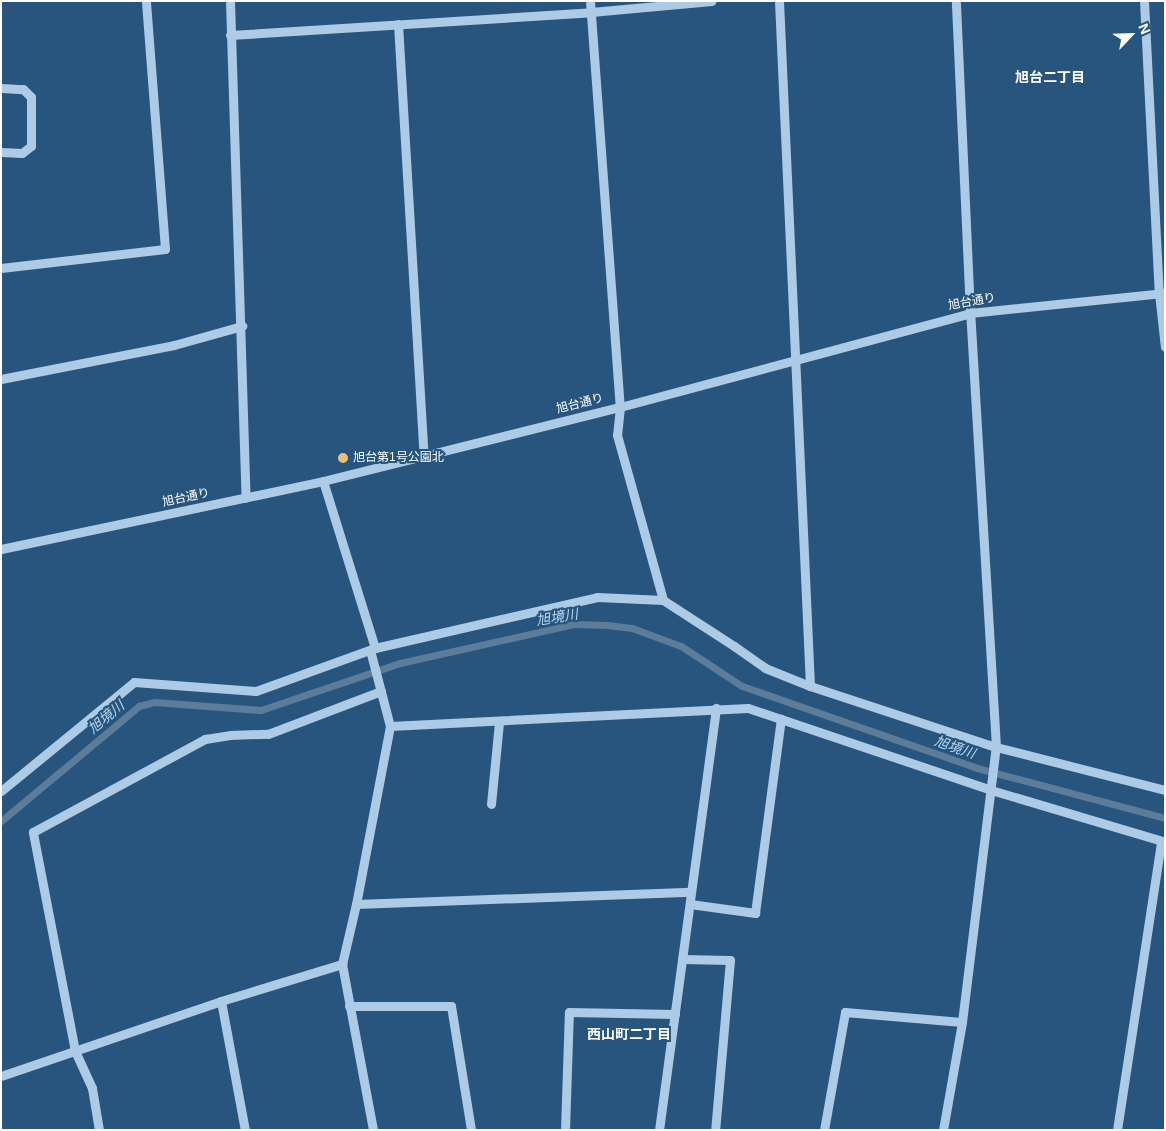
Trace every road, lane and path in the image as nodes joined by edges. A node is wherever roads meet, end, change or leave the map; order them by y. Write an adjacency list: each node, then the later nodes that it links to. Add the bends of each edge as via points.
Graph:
1 (146, 1): 13 (street, via 165,249)
2 (230, 1): 10 (street)
3 (590, 1): 8 (street)
4 (711, 1): 8 (street)
5 (779, 1): 18 (street)
6 (956, 1): 15 (street)
7 (1144, 1): 14 (street)
8 (591, 12): 9 (street); 20 (street)
9 (398, 24): 10 (street); 21 (street)
10 (230, 35): 16 (street)
11 (1, 88): 12 (street, via 23,89 31,96 31,146 22,153)
12 (1, 152)
13 (1, 268)
14 (1162, 293): 15 (street, 旭台通り); 17 (street)
15 (970, 313): 18 (street, 旭台通り); 33 (street)
16 (242, 326): 19 (street, via 174,345); 23 (street)
17 (1165, 347)
18 (796, 360): 20 (street, 旭台通り); 27 (street)
19 (1, 379)
20 (620, 407): 21 (street, 旭台通り); 25 (street, via 617,435)
21 (424, 456): 22 (street, 旭台通り)
22 (323, 481): 23 (street, 旭台通り); 26 (street)
23 (246, 498): 24 (street, 旭台通り)
24 (1, 549)
25 (663, 600): 26 (street, via 598,597); 27 (street, via 765,668)
26 (372, 651): 28 (street); 36 (street, via 256,691 134,682)
27 (810, 686): 33 (street)
28 (381, 691): 32 (street); 48 (street, via 268,734 205,739 33,832)
29 (716, 708): 30 (street, via 748,708); 31 (street); 39 (street)
30 (781, 719): 34 (street); 41 (street, via 755,912)
31 (499, 722): 32 (street); 37 (street)
32 (390, 726): 40 (street)
33 (996, 747): 34 (street); 35 (street)
34 (991, 786): 38 (street); 47 (street)
35 (1165, 790)
36 (1, 791)
37 (491, 804)
38 (1163, 841): 59 (street)
39 (691, 892): 40 (street); 41 (street)
40 (356, 904): 43 (street)
41 (690, 904): 42 (street)
42 (682, 958): 46 (street); 56 (street, via 730,960)
43 (342, 964): 44 (street); 45 (street)
44 (221, 1001): 48 (street); 51 (street)
45 (349, 1006): 52 (street); 53 (street, via 451,1006)
46 (675, 1014): 54 (street, via 569,1012); 55 (street)
47 (962, 1022): 57 (street, via 845,1012); 58 (street)
48 (76, 1051): 49 (street); 50 (street, via 92,1088)
49 (1, 1076)
50 (100, 1130)
51 (246, 1130)
52 (373, 1130)
53 (471, 1130)
54 (566, 1130)
55 (659, 1130)
56 (715, 1130)
57 (824, 1130)
58 (943, 1130)
59 (1117, 1130)

